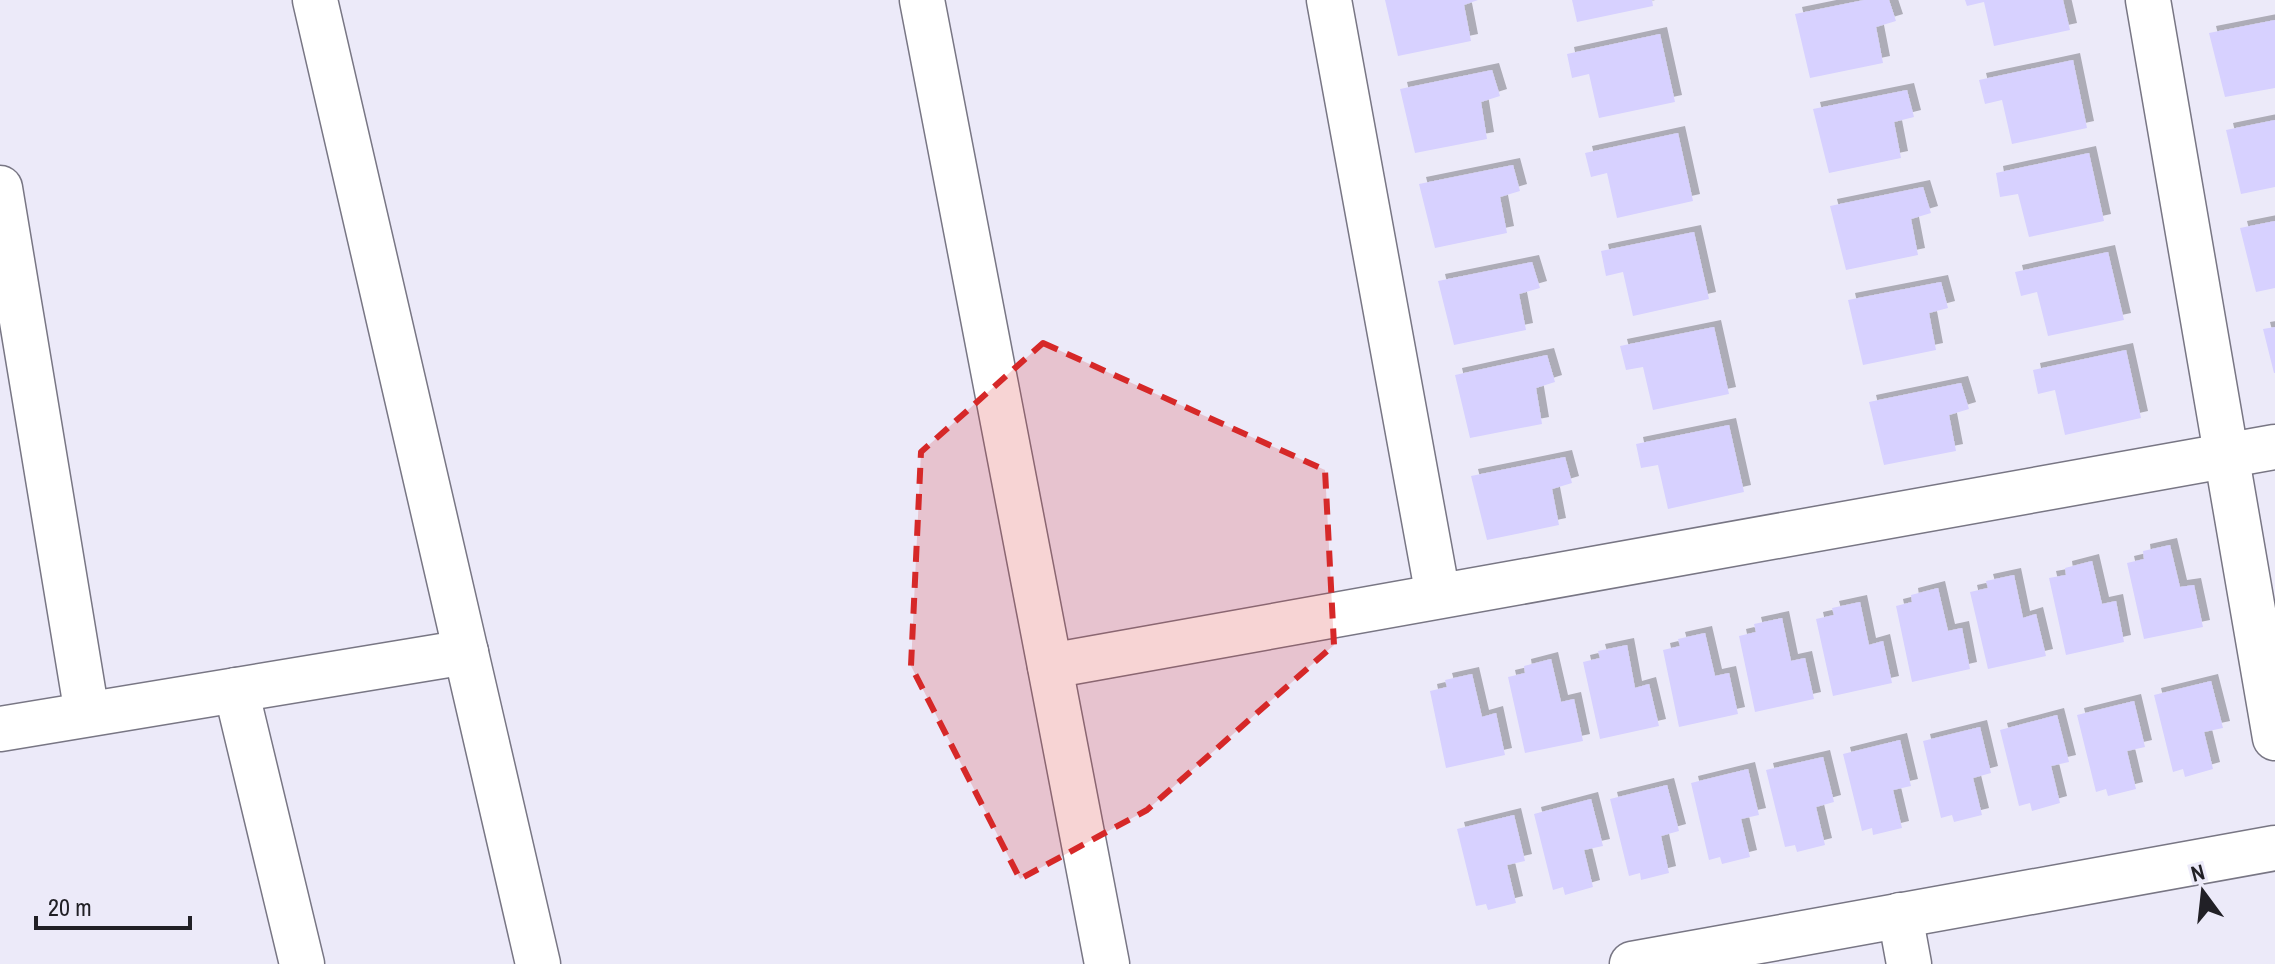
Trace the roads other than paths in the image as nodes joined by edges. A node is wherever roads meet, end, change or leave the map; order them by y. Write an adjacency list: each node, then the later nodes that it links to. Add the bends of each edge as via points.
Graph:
1 (315, 0): 10 (street)
2 (922, 0): 11 (street)
3 (1329, 0): 9 (street)
4 (2148, 0): 8 (street)
5 (0, 188): 6 (street)
6 (12, 339): 13 (street)
7 (2275, 447): 8 (street)
8 (2226, 455): 9 (street); 15 (street)
9 (1438, 596): 11 (street)
10 (466, 652): 12 (street); 19 (street)
11 (1050, 666): 20 (street)
12 (236, 690): 13 (street); 18 (street)
13 (87, 714): 14 (street)
14 (0, 729)
15 (2275, 738)
16 (2275, 848): 17 (street)
17 (1900, 915): 21 (street); 22 (street)
18 (302, 964)
19 (538, 964)
20 (1107, 964)
21 (1632, 964)
22 (1909, 964)

